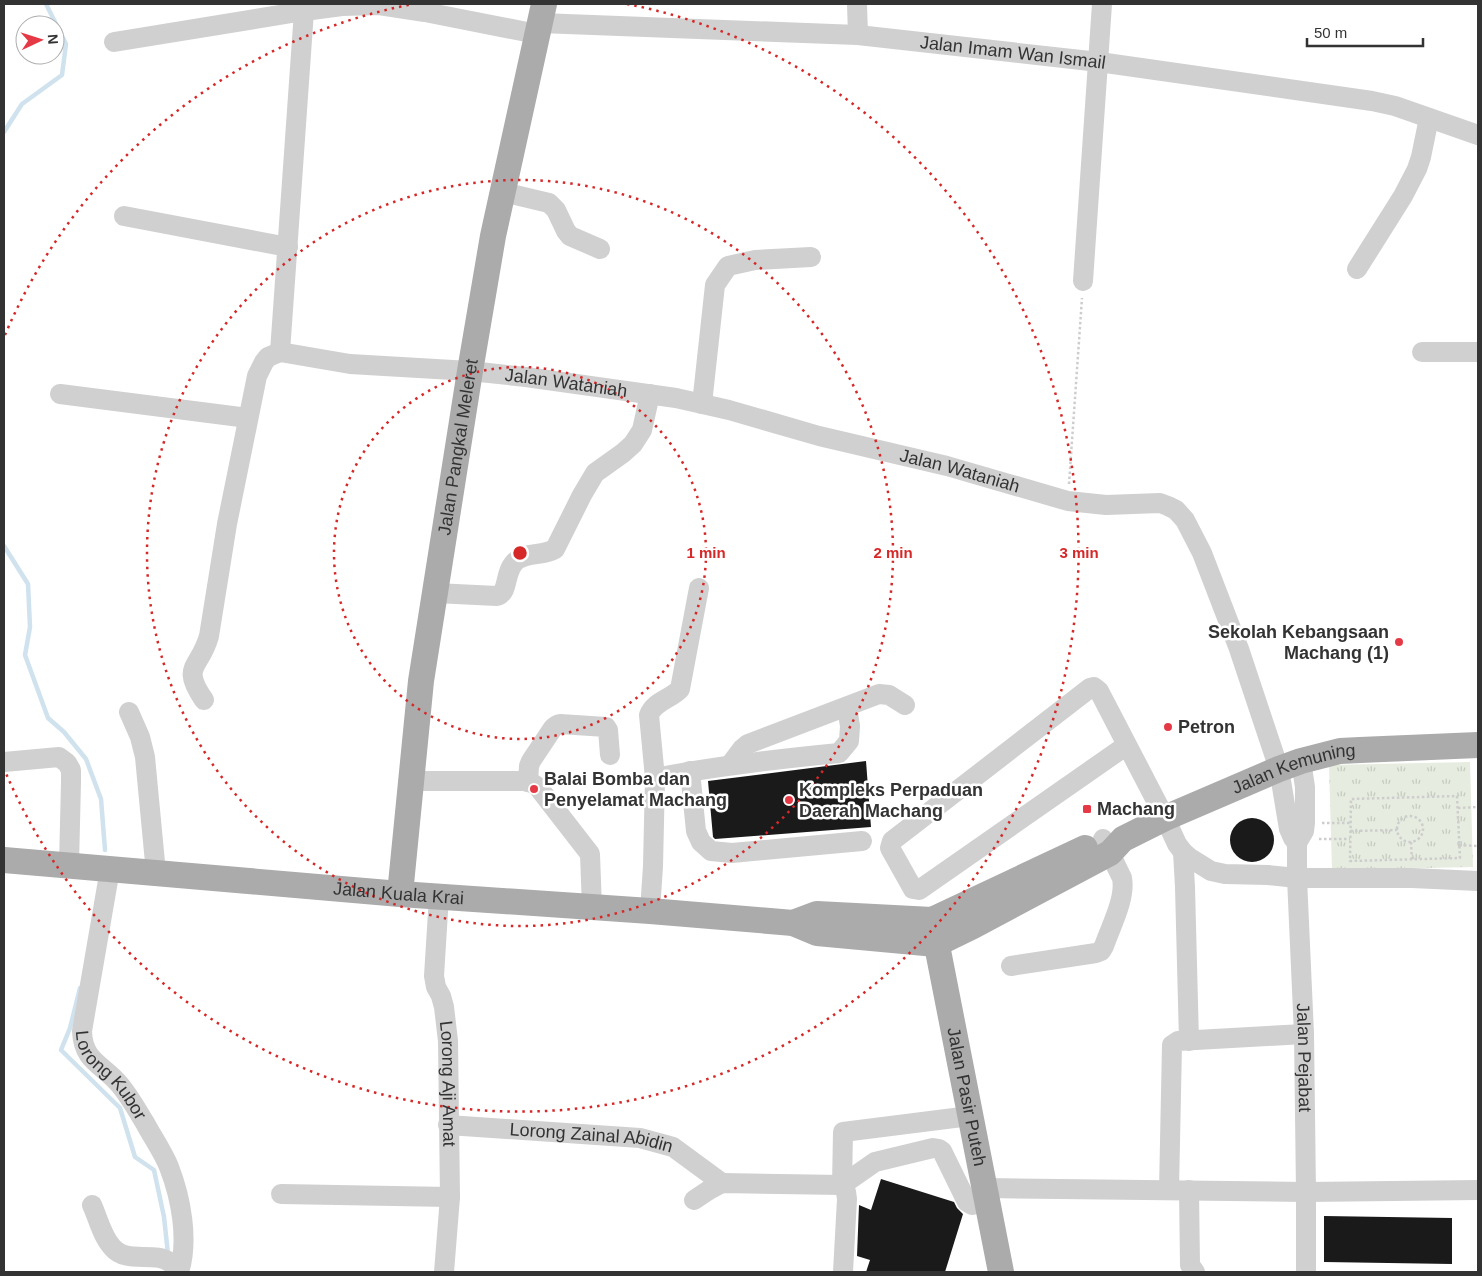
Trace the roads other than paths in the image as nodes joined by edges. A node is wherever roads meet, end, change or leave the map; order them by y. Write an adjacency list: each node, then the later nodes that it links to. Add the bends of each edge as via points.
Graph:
1 (379, 4): 4 (street, Jalan Imam Wan Ismail); 5 (street, Jalan Imam Wan Ismail, via 425,12)
2 (857, 4): 6 (street)
3 (1102, 4): 8 (street)
4 (304, 11): 7 (street, Jalan Imam Wan Ismail); 13 (street)
5 (540, 20): 6 (street, Jalan Imam Wan Ismail); 11 (main road, Jalan Pangkal Meleret)
6 (858, 35): 8 (street, Jalan Imam Wan Ismail)
7 (114, 42)
8 (1099, 62): 9 (street, Jalan Imam Wan Ismail, via 1372,101); 17 (street)
9 (1429, 118): 10 (street, Jalan Imam Wan Ismail); 16 (street, via 1417,169)
10 (1478, 135)
11 (503, 192): 14 (street, via 550,203 570,236); 21 (main road, Jalan Pangkal Meleret)
12 (124, 216): 13 (street)
13 (288, 247): 18 (street)
14 (600, 249)
15 (811, 257): 24 (street, via 755,260 728,266 715,285)
16 (1357, 269)
17 (1083, 281)
18 (280, 352): 21 (street, Jalan Wataniah, via 350,364); 25 (street, via 268,357 260,369)
19 (1422, 352): 20 (street)
20 (1478, 352)
21 (470, 371): 23 (street, Jalan Wataniah); 27 (main road, Jalan Pangkal Meleret)
22 (60, 394): 25 (street)
23 (650, 394): 24 (street, Jalan Wataniah); 27 (street, via 640,434 623,453 596,473 554,549 517,560 508,573 506,588 497,596)
24 (702, 404): 37 (street, Jalan Wataniah, via 947,466 1068,501 1106,505 1160,504 1176,510 1185,520 1202,553)
25 (248, 418): 28 (street, via 209,636 192,670 194,682)
26 (699, 588): 39 (street, via 680,689 653,707 649,715)
27 (435, 594): 40 (main road, Jalan Pangkal Meleret)
28 (204, 700)
29 (905, 705): 30 (street, via 889,695 879,694)
30 (847, 707): 36 (street, via 748,744); 36 (street, via 849,741 839,753)
31 (129, 712): 49 (street, via 146,756)
32 (1127, 745): 32 (street, via 919,890 913,889 890,848 892,841 1090,688 1099,691); 42 (street)
33 (1478, 745): 37 (main road, Jalan Kemuning, via 1340,751)
34 (610, 755): 41 (street, via 606,727 560,724 553,728 531,761)
35 (4, 762): 47 (street, via 59,757 67,763 71,770)
36 (730, 765): 38 (street)
37 (1290, 765): 42 (main road, Jalan Kemuning); 50 (street, Jalan Pejabat, via 1304,787)
38 (690, 771): 39 (street); 43 (street, via 696,831 701,842 711,851 732,853)
39 (655, 778): 55 (street)
40 (411, 781): 41 (street); 52 (main road, Jalan Pangkal Meleret)
41 (528, 782): 54 (street, via 543,792 590,854)
42 (1165, 818): 44 (main road, Jalan Kemuning); 45 (street)
43 (862, 841)
44 (1112, 844): 56 (main road, Jalan Kemuning); 57 (street, via 1123,891 1101,950)
45 (1182, 852): 50 (street, via 1211,871); 59 (street)
46 (4, 860): 47 (main road, Jalan Kuala Krai)
47 (69, 865): 48 (main road, Jalan Kuala Krai)
48 (110, 870): 49 (main road, Jalan Kuala Krai); 72 (street, Lorong Kubor, via 82,1031 83,1044 90,1057 128,1095 168,1165 176,1185 182,1223)
49 (156, 873): 52 (main road, Jalan Kuala Krai)
50 (1297, 878): 51 (street); 58 (street, Jalan Pejabat)
51 (1478, 881)
52 (400, 894): 53 (main road, Jalan Kuala Krai)
53 (439, 896): 54 (main road, Jalan Kuala Krai); 61 (street, Lorong Aji Amat, via 434,976 444,1006 448,1041)
54 (592, 908): 55 (main road, Jalan Kuala Krai)
55 (650, 911): 56 (main road, Jalan Kuala Krai, via 793,923 817,914)
56 (934, 932): 60 (main road, Jalan Pasir Puteh)
57 (1012, 966)
58 (1304, 1034): 59 (street); 66 (street, Jalan Pejabat)
59 (1189, 1041): 64 (street, via 1176,1042 1171,1047)
60 (970, 1116): 63 (street, via 843,1132); 68 (main road, Jalan Pasir Puteh)
61 (448, 1126): 62 (street, Lorong Zainal Abidin, via 632,1136 669,1145); 69 (street, Lorong Aji Amat)
62 (722, 1183): 63 (street); 70 (street)
63 (842, 1185): 68 (street, via 882,1160 937,1148 942,1151 967,1202 972,1205); 74 (street, via 847,1199)
64 (1179, 1190): 66 (street); 68 (street); 76 (street, via 1190,1265)
65 (1478, 1190): 66 (street)
66 (1306, 1192): 77 (street, Jalan Pejabat)
67 (281, 1194): 69 (street)
68 (986, 1195): 75 (main road, Jalan Pasir Puteh)
69 (450, 1197): 73 (street, Lorong Aji Amat)
70 (694, 1200)
71 (92, 1205): 72 (street, via 116,1252 128,1257 170,1262)
72 (179, 1272)
73 (444, 1272)
74 (843, 1272)
75 (1001, 1272)
76 (1195, 1272)
77 (1306, 1272)

